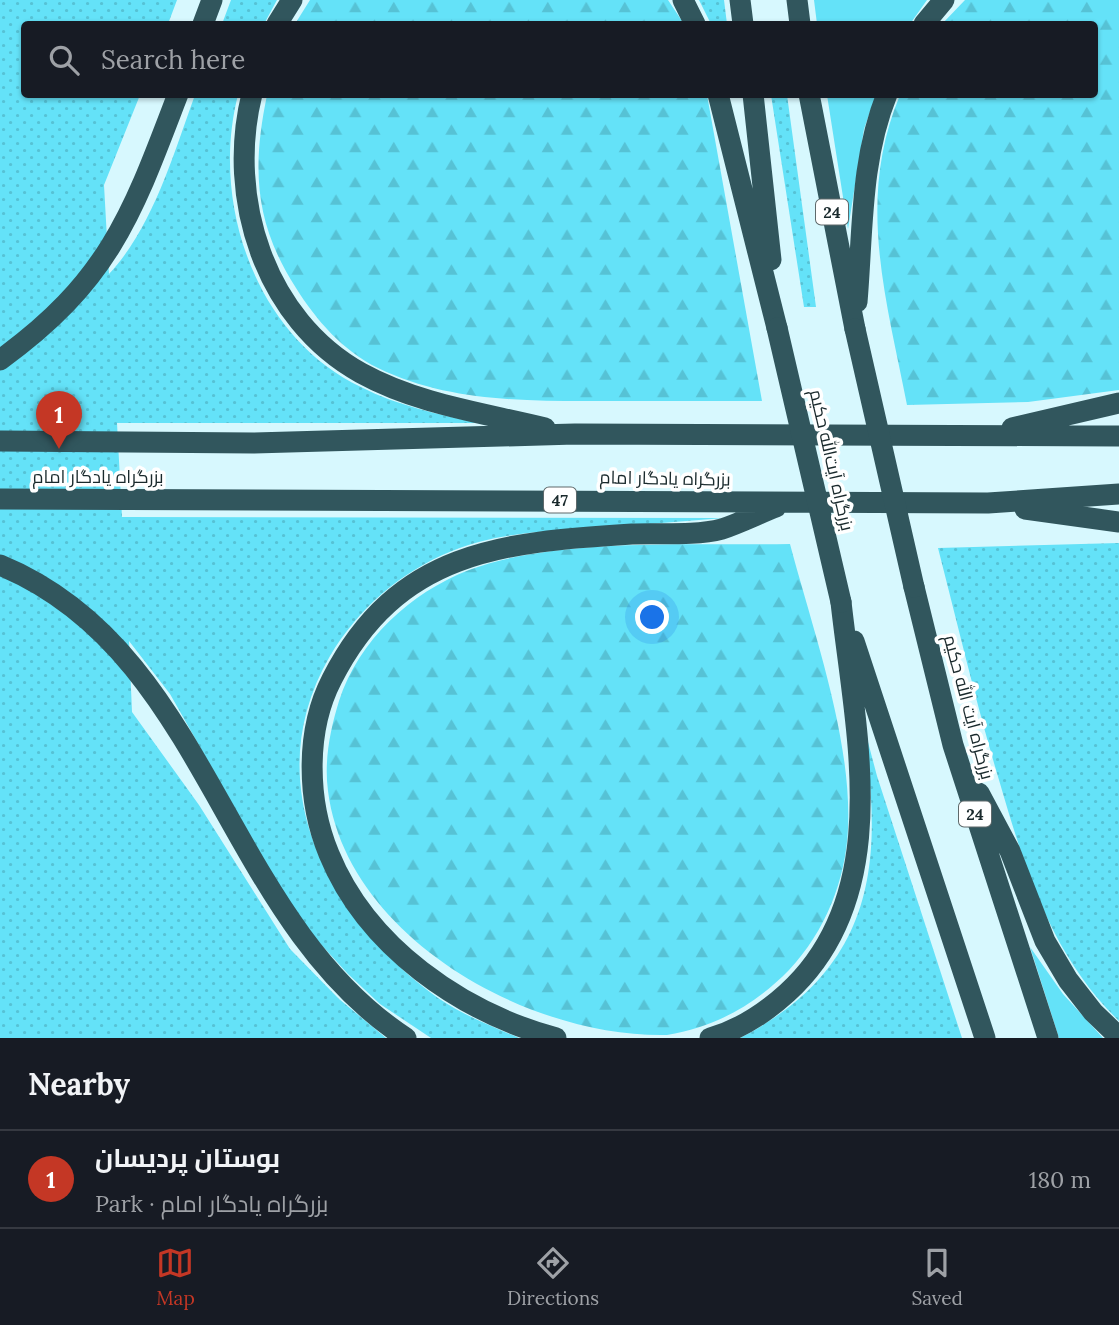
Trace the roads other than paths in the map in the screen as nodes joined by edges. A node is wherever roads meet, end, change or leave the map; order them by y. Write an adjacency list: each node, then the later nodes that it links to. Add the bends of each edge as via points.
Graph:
1 (212, 0): 7 (highway)
2 (292, 0): 8 (highway)
3 (683, 0): 9 (highway)
4 (740, 0): 10 (highway)
5 (797, 0): 11 (highway)
6 (944, 0): 12 (highway)
7 (204, 21)
8 (279, 21)
9 (694, 21)
10 (743, 21)
11 (800, 21)
12 (926, 21)
13 (176, 98): 21 (highway, via 142,188 111,248 63,309)
14 (251, 98): 23 (highway, via 244,140 247,208 256,244 298,321 337,357 400,391)
15 (719, 98): 19 (highway)
16 (753, 98): 19 (highway)
17 (810, 98): 20 (highway, 24)
18 (886, 98): 20 (highway, via 865,184)
19 (777, 328): 33 (highway, بزرگراه آیت‌الله حکیم, bridge)
20 (855, 329): 34 (highway, بزرگراه آیت الله حکیم / 24, bridge)
21 (0, 360)
22 (1119, 403): 24 (highway)
23 (575, 434): 24 (highway, بزرگراه یادگار امام); 26 (highway, بزرگراه یادگار امام, via 254,443)
24 (979, 435): 25 (highway, بزرگراه یادگار امام)
25 (1119, 436)
26 (0, 441)
27 (1119, 494): 30 (highway, بزرگراه یادگار امام / 47)
28 (0, 499): 29 (highway, بزرگراه یادگار امام / 47)
29 (786, 503): 30 (highway, بزرگراه یادگار امام / 47); 37 (highway, via 720,529 555,540 454,562 394,598 364,625 327,689 313,753 313,793 329,854 364,915 422,971 470,1006)
30 (988, 503): 31 (highway)
31 (1119, 523)
32 (0, 565): 36 (highway, via 24,575 77,611 136,669 161,701 279,906 354,997)
33 (841, 602): 38 (highway, via 861,790 857,865 831,940 805,977 744,1025); 39 (highway)
34 (953, 745): 35 (highway, via 1010,851 1045,941 1068,980); 40 (highway, بزرگراه آیت الله حکیم / 24)
35 (1119, 1037)
36 (406, 1038)
37 (556, 1038)
38 (709, 1038)
39 (985, 1038)
40 (1048, 1038)

